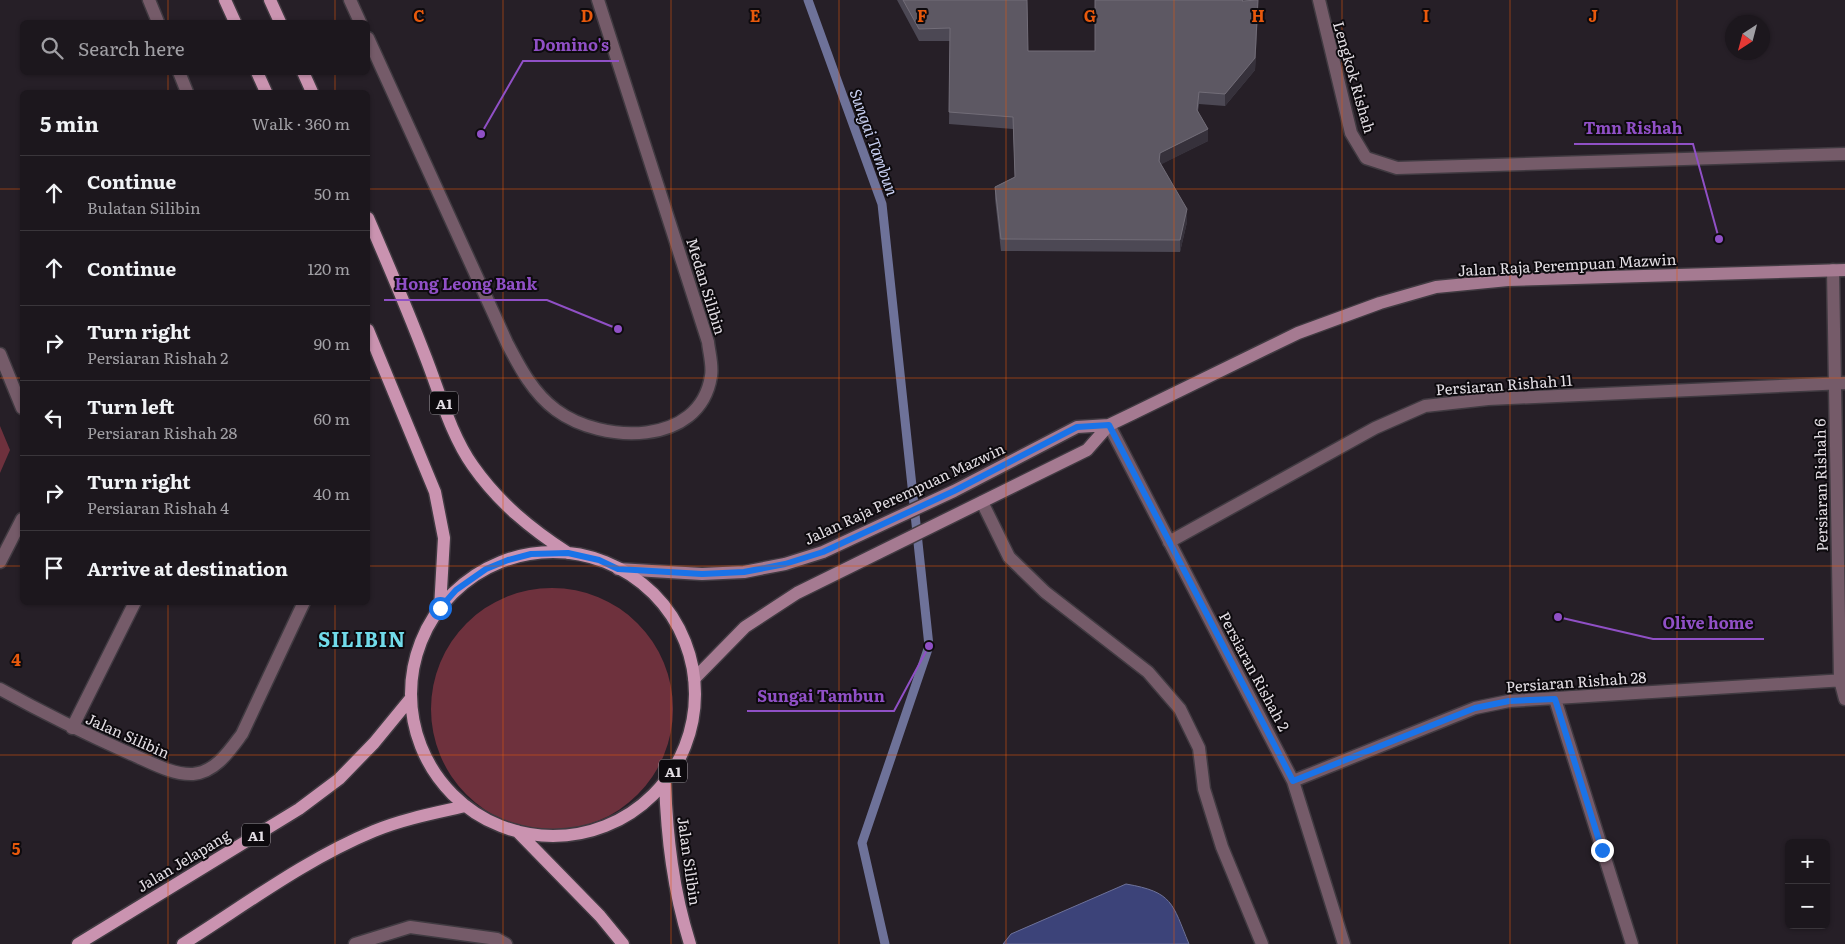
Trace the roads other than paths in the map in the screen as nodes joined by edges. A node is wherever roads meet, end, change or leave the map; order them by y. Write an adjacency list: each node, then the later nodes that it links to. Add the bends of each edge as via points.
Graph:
1 (149, 0): 7 (street)
2 (225, 0): 8 (main road)
3 (270, 0): 9 (main road)
4 (350, 0): 10 (street)
5 (598, 0): 11 (street, Medan Silibin, via 708,342 711,376 701,402 678,425 641,435 596,430 557,410 528,381 507,343)
6 (1319, 0): 18 (street, Lengkok Rishah, via 1351,133 1366,158 1397,168)
7 (157, 20)
8 (234, 20)
9 (279, 20)
10 (359, 20)
11 (370, 42)
12 (180, 75): 15 (street)
13 (258, 75): 16 (main road)
14 (304, 75): 17 (main road)
15 (186, 90)
16 (265, 90)
17 (311, 90)
18 (1845, 154)
19 (370, 223): 29 (main road, A1, via 452,424 472,465 498,498 535,532)
20 (1839, 270): 23 (street, Persiaran Rishah 6); 25 (main road, Jalan Raja Perempuan Mazwin, via 1508,280 1436,287 1380,303 1298,333)
21 (370, 335): 34 (main road, A1, via 435,492 444,538)
22 (0, 354): 24 (street)
23 (1839, 383): 28 (street, Persiaran Rishah 11, via 1488,399 1425,406 1375,428); 36 (street, Persiaran Rishah 6)
24 (20, 403)
25 (1109, 425): 26 (main road, Jalan Raja Perempuan Mazwin, via 1087,450); 28 (street, Persiaran Rishah 2); 31 (main road, Jalan Raja Perempuan Mazwin, via 1077,427 954,491 823,552 785,564 744,572 702,574)
26 (982, 502): 35 (main road, Jalan Raja Perempuan Mazwin, via 796,593 745,627); 52 (street, via 1009,557 1045,592 1148,672 1180,709 1199,748 1204,788 1222,847)
27 (20, 523): 30 (street)
28 (1169, 542): 42 (street, Persiaran Rishah 2)
29 (568, 553): 31 (main road, A1, via 599,560); 34 (main road, A1, via 531,554 496,564 465,582)
30 (0, 562)
31 (618, 569): 35 (main road, A1, via 654,595 676,623 688,650)
32 (133, 605): 41 (street)
33 (303, 605): 41 (street, Jalan Silibin, via 242,734 229,752 210,768 193,774 169,770)
34 (440, 608): 38 (main road, A1, via 418,651 412,674)
35 (694, 679): 43 (main road, A1, via 695,701 690,733 678,764)
36 (1842, 680): 39 (street, Persiaran Rishah 28); 40 (street, Persiaran Rishah 6)
37 (0, 690): 41 (street, Jalan Silibin)
38 (411, 698): 44 (main road, A1, via 416,729 427,758 444,784); 46 (main road, Jalan Jelapang / A1, via 339,779 312,799)
39 (1555, 699): 42 (street, Persiaran Rishah 28, via 1509,701 1475,708); 54 (street)
40 (1845, 699)
41 (72, 728)
42 (1293, 781): 53 (street, Persiaran Rishah 2)
43 (666, 782): 45 (main road, A1, via 642,806 604,827 560,836); 51 (main road, Jalan Silibin, via 667,840 678,906)
44 (466, 806): 45 (main road, A1); 47 (main road, via 374,831 323,856)
45 (516, 831): 50 (main road, via 600,916)
46 (78, 944)
47 (183, 944)
48 (356, 944): 49 (street, via 410,927 496,939)
49 (506, 944)
50 (623, 944)
51 (690, 944)
52 (1262, 944)
53 (1344, 944)
54 (1632, 944)

